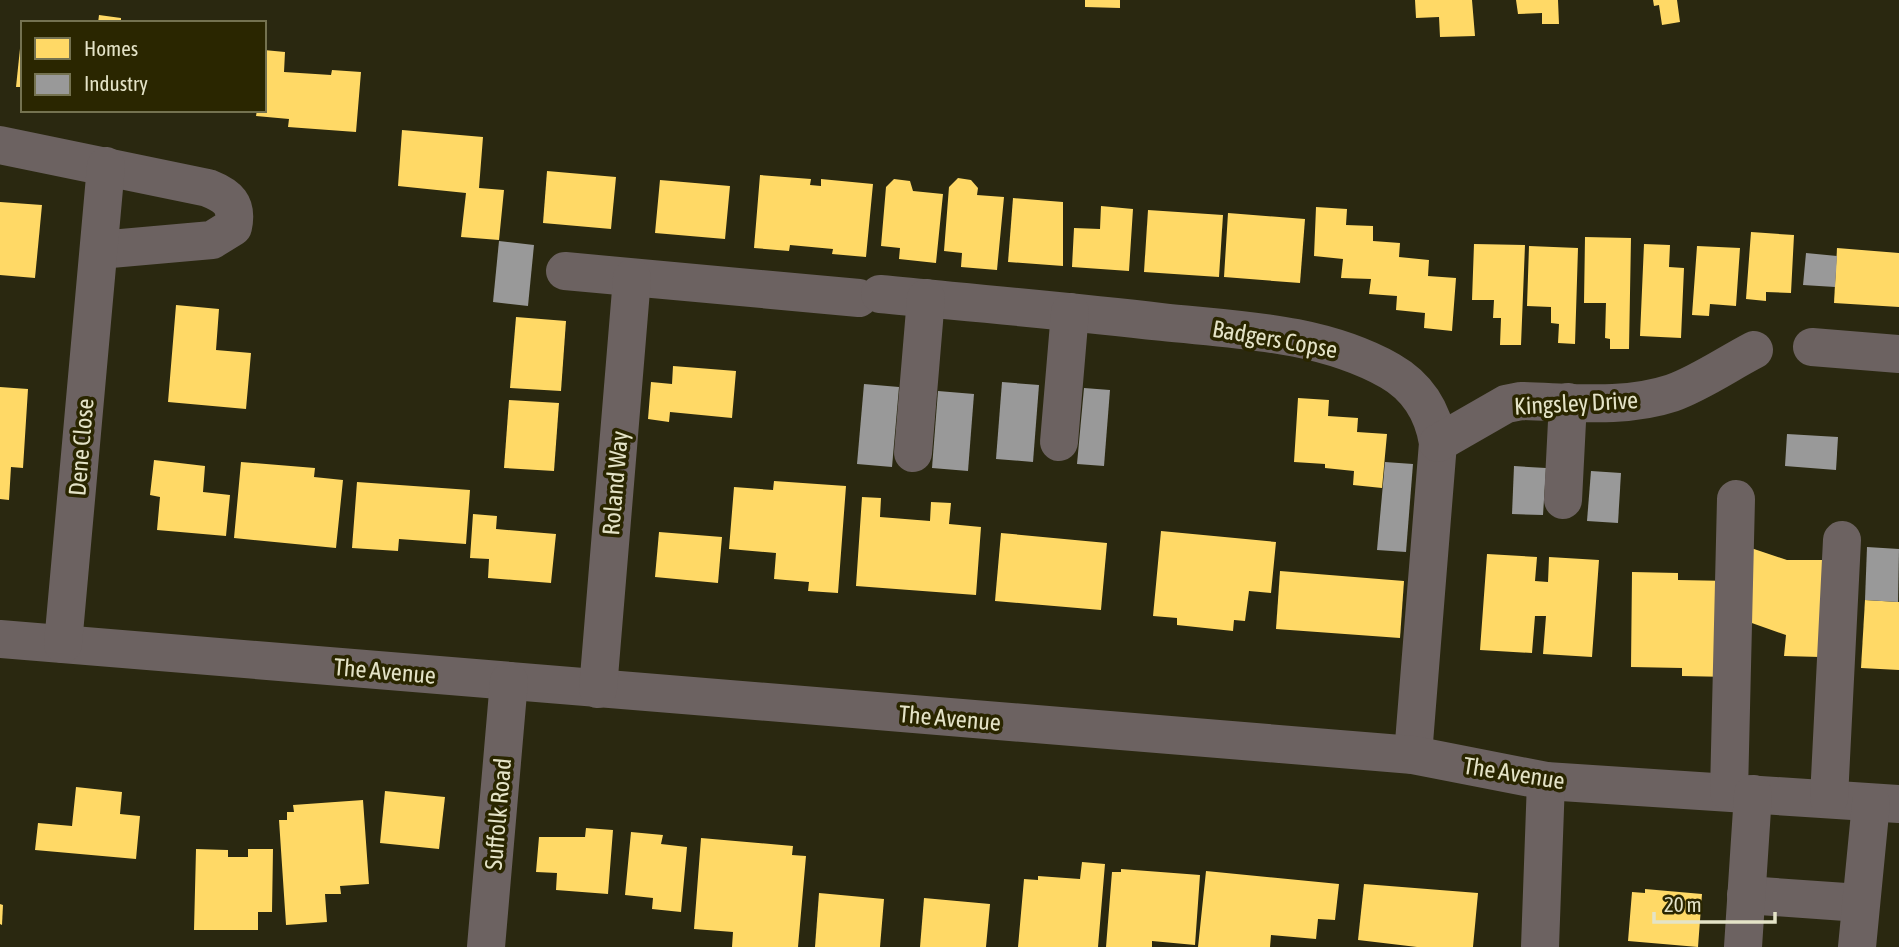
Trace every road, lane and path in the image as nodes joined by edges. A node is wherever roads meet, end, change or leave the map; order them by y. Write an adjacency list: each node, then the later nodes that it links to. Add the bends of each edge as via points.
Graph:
1 (0, 145): 2 (street)
2 (106, 166): 3 (street, Dene Close); 3 (street, via 227,195 235,218 233,227 212,240)
3 (99, 250): 19 (street, Dene Close)
4 (565, 271): 5 (street)
5 (632, 278): 6 (street, Badgers Copse); 21 (street, Roland Way)
6 (926, 298): 7 (street, Badgers Copse); 14 (street)
7 (1070, 312): 12 (street); 13 (street, Badgers Copse, via 1274,334 1361,356 1392,372 1417,393 1434,418)
8 (1812, 347): 10 (street)
9 (1754, 350): 11 (street, Kingsley Drive, via 1676,392 1629,403)
10 (1899, 354)
11 (1568, 402): 13 (street, Kingsley Drive, via 1506,404); 16 (street)
12 (1059, 442)
13 (1438, 443): 22 (street, Badgers Copse)
14 (912, 453)
15 (1735, 499): 24 (street)
16 (1563, 500)
17 (1842, 540): 25 (street)
18 (0, 639): 19 (street, The Avenue)
19 (63, 643): 20 (street, The Avenue)
20 (509, 681): 21 (street, The Avenue); 29 (street, Suffolk Road)
21 (598, 689): 22 (street, The Avenue)
22 (1413, 755): 23 (street, The Avenue)
23 (1546, 781): 24 (street, The Avenue); 30 (street)
24 (1741, 793): 25 (street, The Avenue); 27 (street)
25 (1829, 798): 26 (street, The Avenue)
26 (1885, 803): 28 (street)
27 (1746, 895): 28 (street); 31 (street)
28 (1860, 903): 32 (street)
29 (486, 947)
30 (1539, 947)
31 (1743, 947)
32 (1857, 947)

